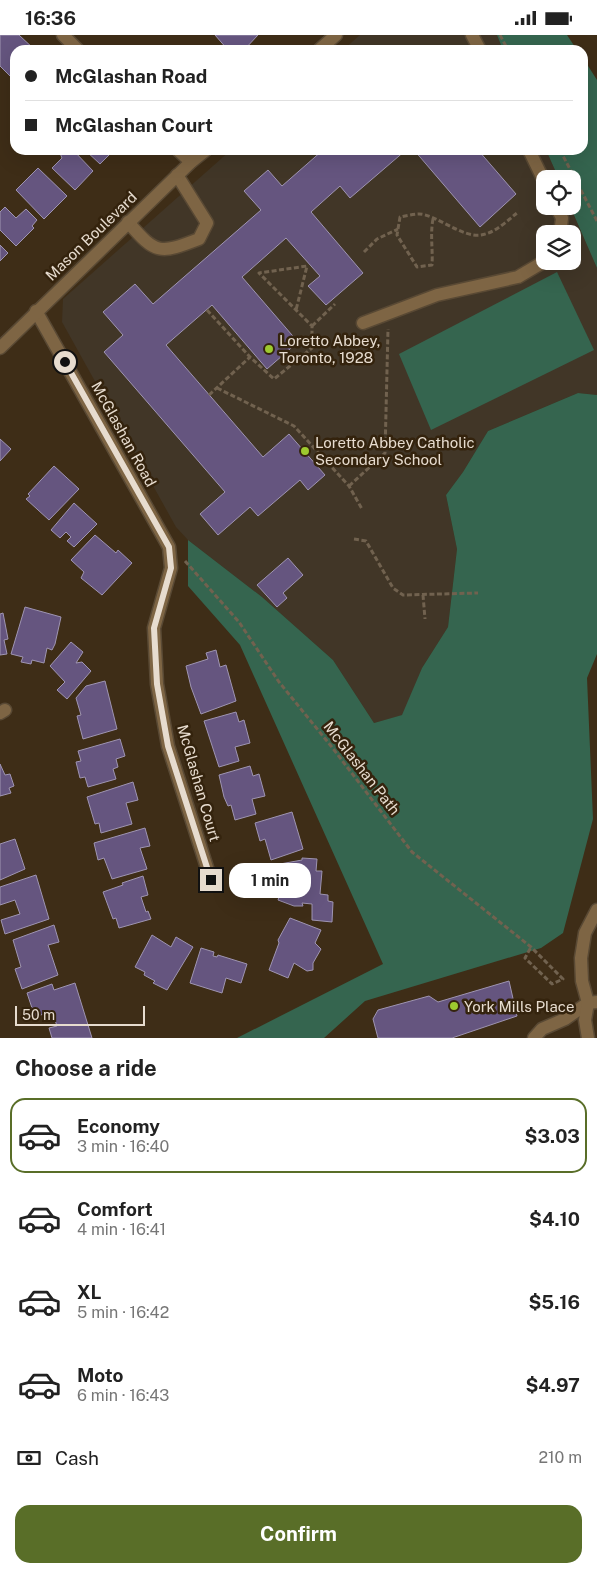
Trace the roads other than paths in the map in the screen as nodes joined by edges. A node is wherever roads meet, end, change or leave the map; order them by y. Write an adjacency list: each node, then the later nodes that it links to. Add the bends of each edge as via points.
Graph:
1 (63, 35): 3 (street)
2 (336, 35): 4 (street)
3 (73, 45)
4 (325, 45)
5 (183, 155): 8 (street)
6 (199, 155): 8 (street, Mason Boulevard)
7 (531, 155): 9 (street)
8 (190, 162): 10 (street, Mason Boulevard)
9 (539, 170)
10 (177, 175): 11 (street, Mason Boulevard); 11 (street, via 207,223 199,239 172,249 154,249)
11 (128, 222): 13 (street, Mason Boulevard)
12 (536, 266): 14 (street, via 518,277 437,295)
13 (36, 311): 15 (street, Mason Boulevard); 16 (street, McGlashan Road)
14 (363, 323)
15 (0, 348)
16 (169, 547): 17 (street, McGlashan Court, via 171,568 154,628 157,684 168,746)
17 (211, 880)
18 (597, 911): 19 (street, via 585,933 581,957 582,981)
19 (593, 1002): 20 (street, via 542,1029); 21 (street, via 585,1020)
20 (534, 1038)
21 (588, 1038)

